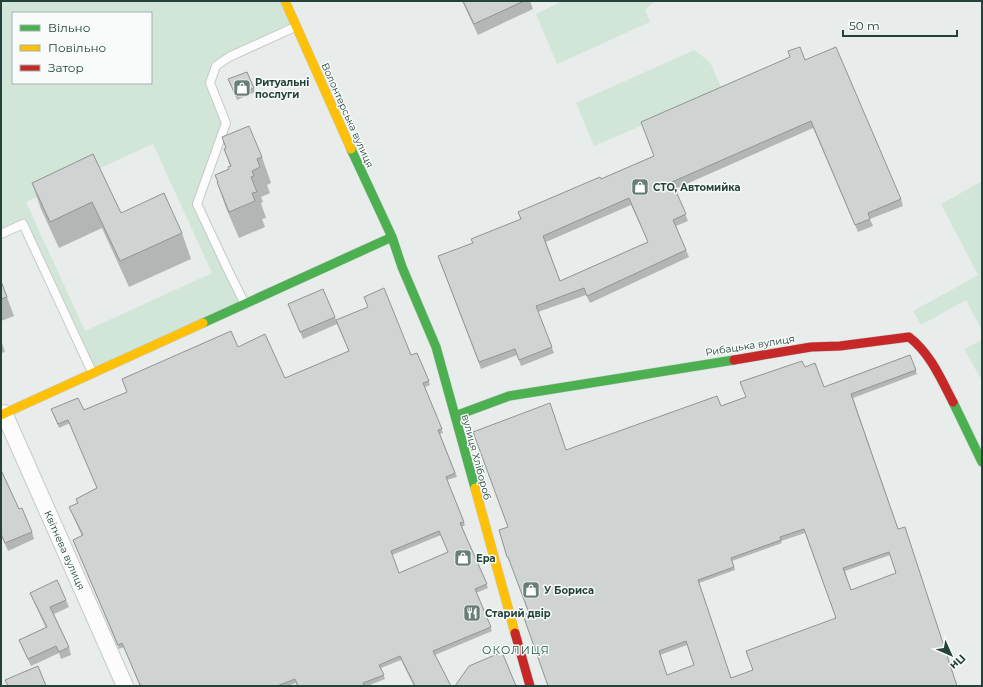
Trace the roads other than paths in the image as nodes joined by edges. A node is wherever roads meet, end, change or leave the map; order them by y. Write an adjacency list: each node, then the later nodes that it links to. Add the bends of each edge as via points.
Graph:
1 (285, 1): 2 (street, Волонтерська вулиця)
2 (296, 26): 4 (street, Волонтерська вулиця); 5 (lane, via 229,57 216,66 210,83 226,123 197,204)
3 (1, 234): 6 (lane, via 23,224)
4 (392, 237): 5 (street); 8 (street, вулиця Хлібороб, via 436,347)
5 (245, 304): 6 (street)
6 (93, 373): 7 (street)
7 (3, 414): 10 (street, Квітнева вулиця)
8 (455, 416): 9 (street, Рибацька вулиця, via 509,396 810,347 840,346 909,336 919,345 940,376); 11 (street, вулиця Хлібороб)
9 (982, 462)
10 (125, 686)
11 (530, 686)

